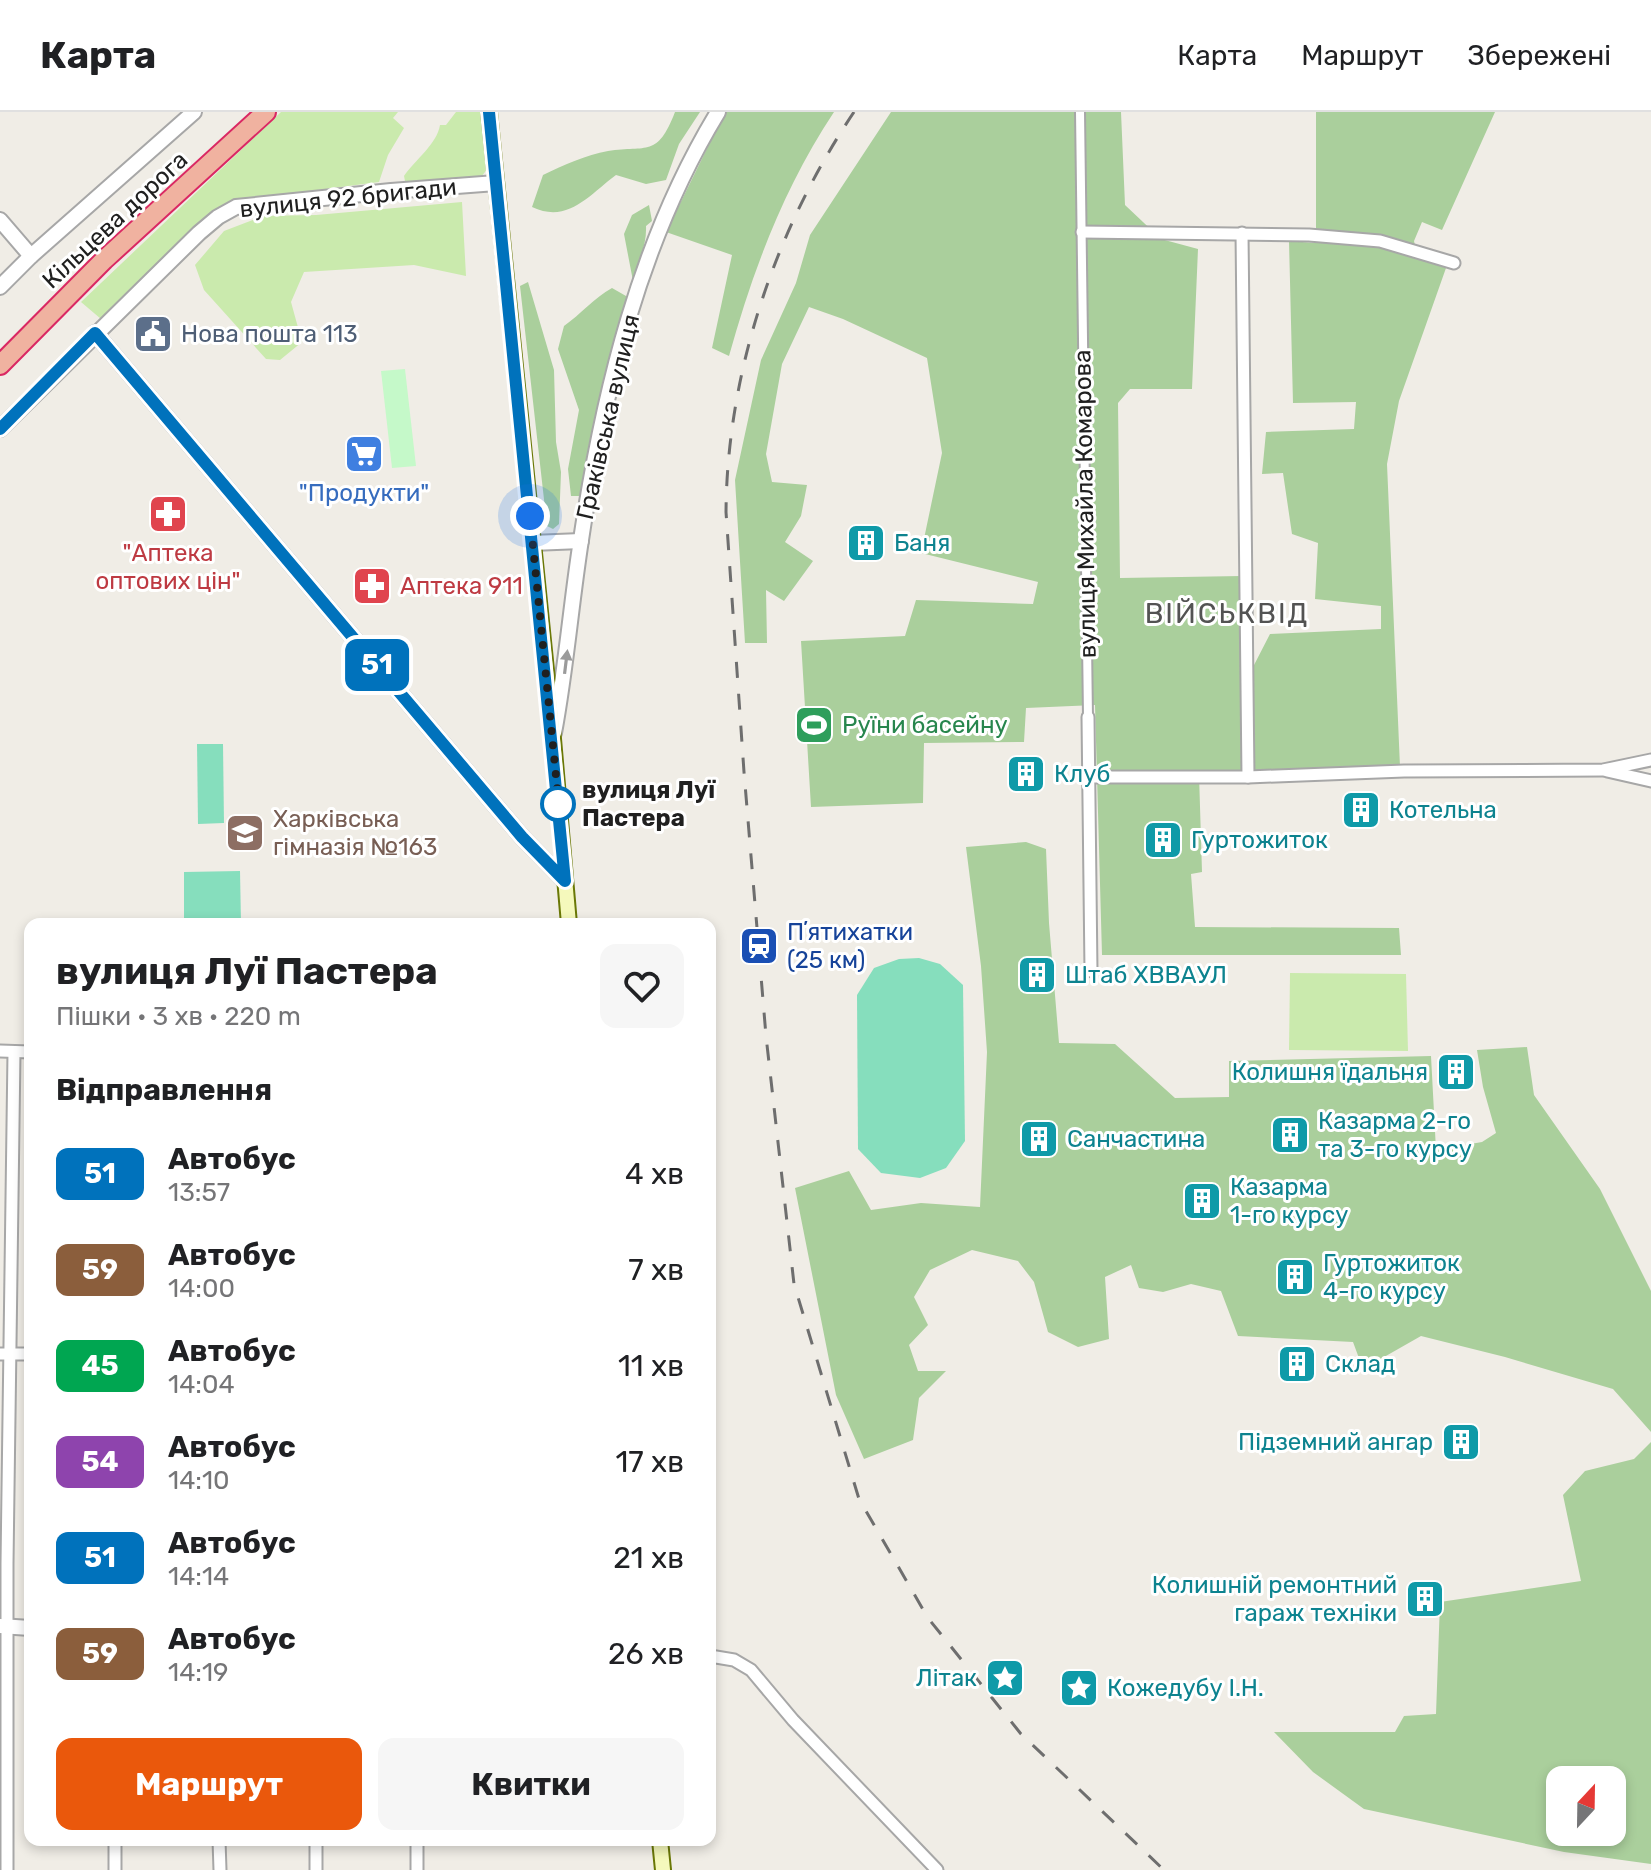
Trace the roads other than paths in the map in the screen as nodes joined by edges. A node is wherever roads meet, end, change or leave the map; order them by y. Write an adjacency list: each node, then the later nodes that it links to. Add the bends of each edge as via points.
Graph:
1 (194, 112): 10 (street)
2 (266, 112): 14 (highway, Кільцева дорога, via 104,260)
3 (489, 112): 6 (main road)
4 (718, 112): 16 (street, Граківська вулиця, via 694,152 634,299)
5 (1080, 112): 8 (street, вулиця Михайла Комарова)
6 (496, 183): 13 (street, вулиця 92 бригади, via 236,207 199,233); 17 (main road)
7 (0, 220): 10 (street)
8 (1082, 232): 9 (street); 18 (street, вулиця Михайла Комарова)
9 (1242, 233): 11 (street, via 1380,241); 23 (street)
10 (31, 256): 12 (street)
11 (1454, 263)
12 (0, 287)
13 (95, 333): 15 (street, вулиця 92 бригади); 25 (street)
14 (0, 365)
15 (0, 429)
16 (581, 541): 17 (street); 19 (street, Граківська вулиця, one-way to 16)
17 (532, 543): 19 (main road)
18 (1088, 717): 22 (street, вулиця Михайла Комарова)
19 (553, 739): 25 (main road)
20 (1651, 760): 21 (street)
21 (1603, 770): 23 (street); 24 (street)
22 (1088, 777): 23 (street); 27 (street, вулиця Михайла Комарова)
23 (1248, 777)
24 (1651, 781)
25 (565, 881): 26 (main road)
26 (568, 918)
27 (1091, 971)
28 (0, 1051): 29 (street)
29 (14, 1052): 30 (street); 31 (street)
30 (24, 1052)
31 (6, 1354): 32 (street)
32 (4, 1626): 33 (street); 40 (street)
33 (24, 1628)
34 (716, 1657): 46 (street, via 751,1670)
35 (115, 1846): 41 (street)
36 (219, 1846): 42 (street)
37 (316, 1846): 43 (street)
38 (417, 1846): 44 (street)
39 (661, 1846): 45 (main road)
40 (7, 1870)
41 (115, 1870)
42 (220, 1870)
43 (316, 1870)
44 (417, 1870)
45 (663, 1870)
46 (937, 1870)

